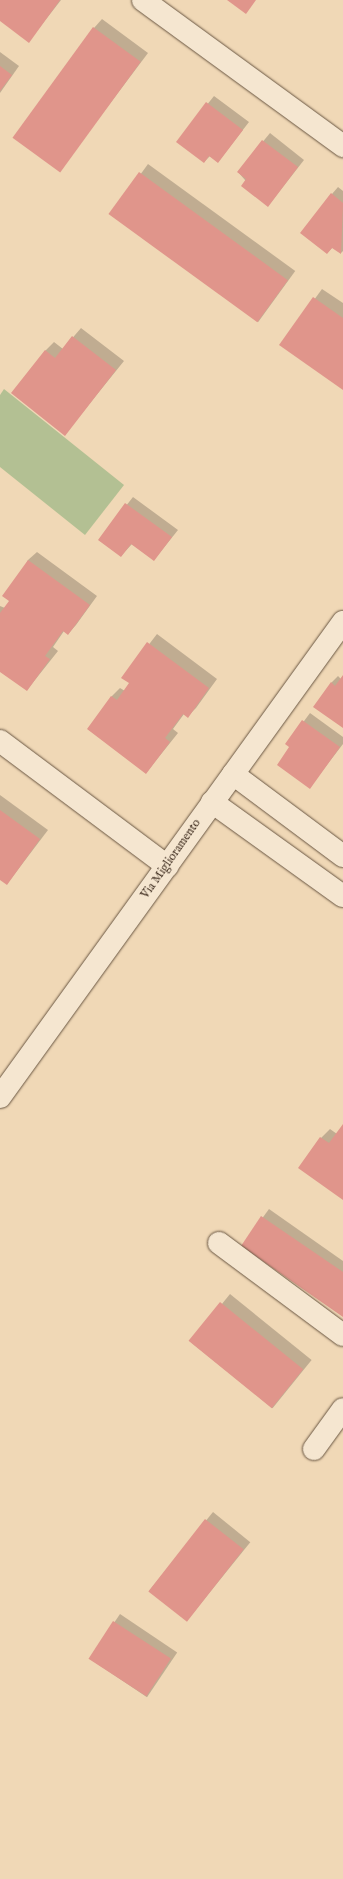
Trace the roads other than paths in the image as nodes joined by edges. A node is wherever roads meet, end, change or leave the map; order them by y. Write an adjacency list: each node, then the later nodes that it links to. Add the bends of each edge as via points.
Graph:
1 (143, 0): 2 (street)
2 (343, 146)
3 (343, 622): 5 (street, Via Miglioramento)
4 (0, 741): 8 (street)
5 (233, 774): 6 (street, Via Miglioramento); 7 (street)
6 (212, 802): 8 (street, Via Miglioramento); 9 (street)
7 (343, 856)
8 (167, 866): 10 (street, Via Miglioramento)
9 (343, 896)
10 (0, 1097)
11 (219, 1243): 12 (street)
12 (343, 1335)
13 (343, 1409): 14 (street)
14 (314, 1449)

